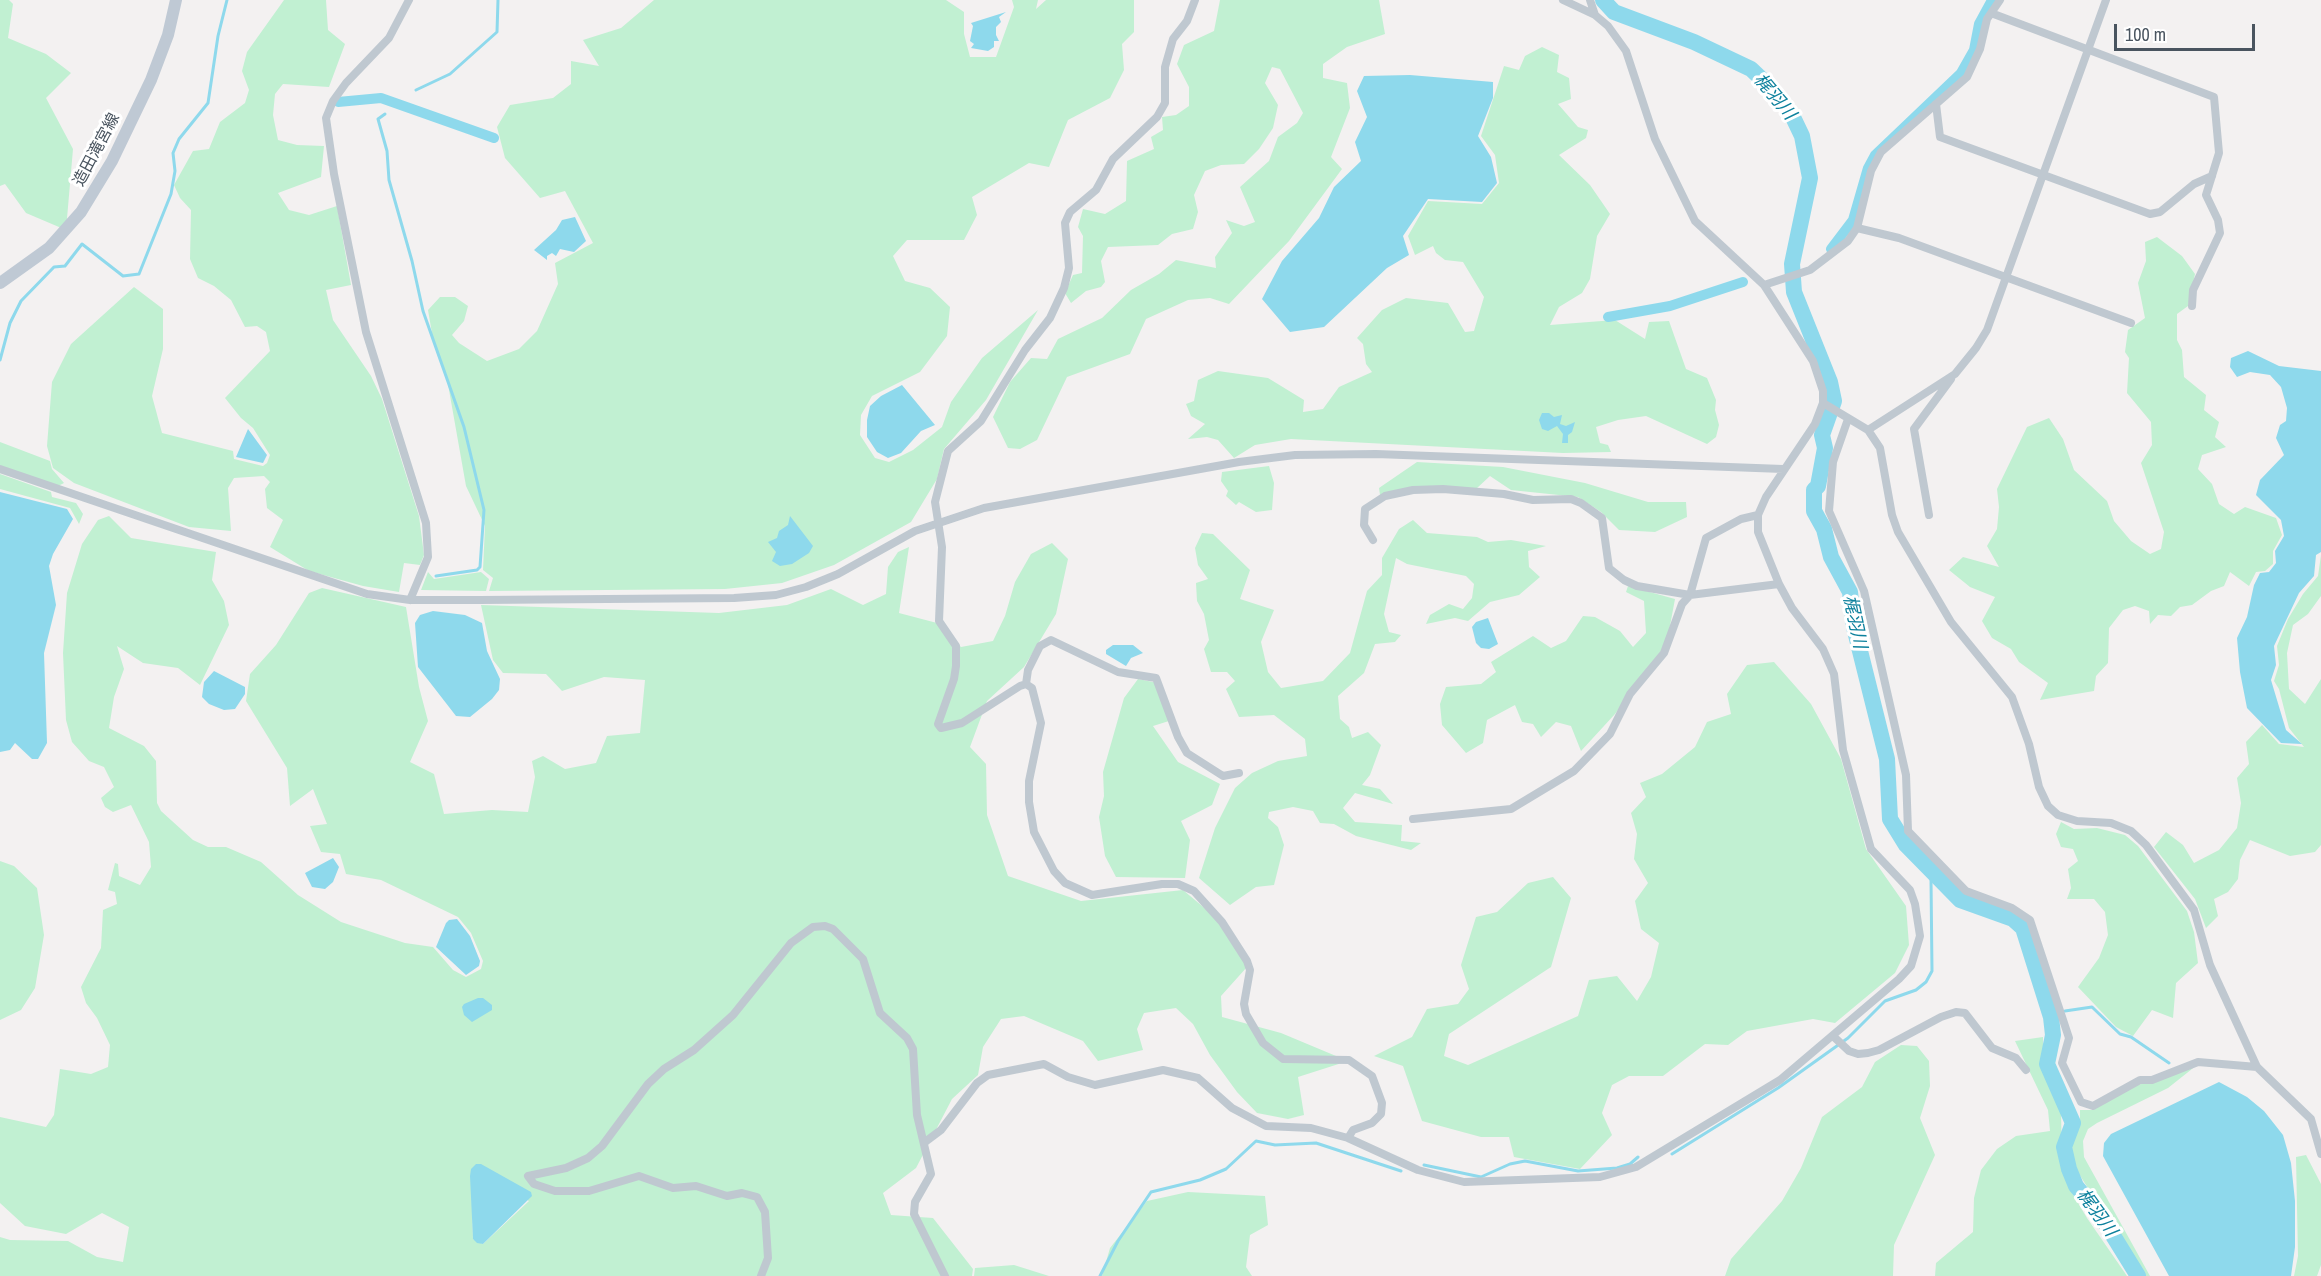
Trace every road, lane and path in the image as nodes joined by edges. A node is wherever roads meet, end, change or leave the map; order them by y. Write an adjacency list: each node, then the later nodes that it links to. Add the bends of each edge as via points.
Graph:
1 (176, 0): 16 (main road, 造田滝宮線, via 151,80 112,161 81,212 49,248)
2 (410, 0): 32 (street, via 389,38 346,83 326,118 366,332 426,523 428,557)
3 (1195, 0): 28 (street, via 1173,39 1165,67 1165,103 1157,117 1113,159 1096,190 1070,212 1065,223 1069,268 1050,318 981,421 948,451 935,502)
4 (1563, 0): 9 (street)
5 (1590, 0): 9 (street)
6 (2000, 0): 8 (street)
7 (2106, 0): 10 (street)
8 (1991, 13): 10 (street); 11 (street, via 1980,50 1966,77)
9 (1595, 15): 17 (street, via 1626,51 1655,139 1695,221)
10 (2088, 51): 12 (street); 13 (street, via 2214,97 2219,153)
11 (1936, 104): 12 (street, via 1940,137); 14 (street, via 1881,152 1870,171)
12 (2043, 176): 13 (street, via 2150,214 2160,213 2194,184); 15 (street)
13 (2212, 176): 18 (street, via 2206,195 2220,233 2193,290)
14 (1857, 228): 15 (street, via 1899,238); 17 (street, via 1838,252 1810,270)
15 (2006, 279): 19 (street); 20 (street, via 1987,330)
16 (0, 284)
17 (1764, 285): 21 (street, via 1813,361)
18 (2192, 306)
19 (2131, 323)
20 (1954, 374): 23 (street); 26 (street, via 1914,429)
21 (1826, 406): 22 (street); 25 (street)
22 (1847, 418): 23 (street); 37 (street, via 1833,462 1829,511 1866,600 1906,775 1908,831 1966,891 2012,908 2030,920 2067,1031 2068,1047 2062,1063 2081,1102 2093,1106 2140,1080 2152,1080 2198,1062)
23 (1868, 430): 37 (street, via 1880,448 1898,532 1952,622 2012,697 2048,806 2058,815 2077,821 2111,823 2131,831 2146,845 2194,910 2210,965)
24 (0, 469): 32 (street, via 329,583 367,594)
25 (1783, 469): 27 (street); 28 (street, via 1376,454 1294,455 984,508)
26 (1929, 514)
27 (1758, 515): 30 (street, via 1758,532); 31 (street, via 1741,519 1706,538)
28 (937, 524): 32 (street, via 915,531 838,574 776,595); 33 (street, via 942,547 939,621 956,646 954,679 938,724 941,728 962,723)
29 (1373, 540): 31 (street, via 1364,525 1365,509 1385,496 1413,490 1494,493 1533,500 1571,499 1602,518 1609,568 1615,575 1637,586)
30 (1779, 584): 31 (street); 36 (street, via 1829,660 1837,691 1843,750 1871,849 1910,890 1919,922 1917,951 1911,966)
31 (1690, 595): 35 (street, via 1682,604 1664,653 1630,694 1610,734 1574,771 1511,810)
32 (411, 600)
33 (1026, 684): 34 (street, via 1040,646 1051,640 1118,672 1156,678 1187,753 1223,776); 41 (street, via 1032,688 1041,723 1029,781 1029,802 1034,832 1054,871 1065,883 1092,895 1162,884 1178,884 1194,891 1222,922 1247,961 1250,970 1244,1004 1263,1043 1282,1059 1349,1060 1372,1076 1382,1103 1381,1114 1372,1124 1353,1130)
34 (1239, 772)
35 (1413, 819)
36 (1838, 1041): 38 (street, via 1858,1054 1874,1052 1941,1017 1965,1012 1992,1048 2016,1058); 41 (street, via 1663,1153 1621,1173 1464,1182 1418,1170)
37 (2257, 1066): 39 (street)
38 (2026, 1070)
39 (2311, 1119): 40 (street); 43 (street)
40 (2321, 1120)
41 (1348, 1138): 42 (street, via 1311,1128 1266,1126 1232,1108 1198,1078 1181,1072 1149,1071 1095,1085 1044,1064 988,1075 977,1083 941,1130)
42 (925, 1142): 44 (street, via 917,1115 912,1049 907,1038 880,1013 863,959 833,929 813,927 791,943 733,1015 648,1084 602,1146 566,1168 528,1176 534,1184 555,1191 589,1191 639,1176 673,1188 696,1186 727,1196 742,1192 758,1197 765,1212 768,1264); 45 (street, via 931,1174 915,1202 914,1214)
43 (2321, 1154)
44 (761, 1276)
45 (945, 1276)

